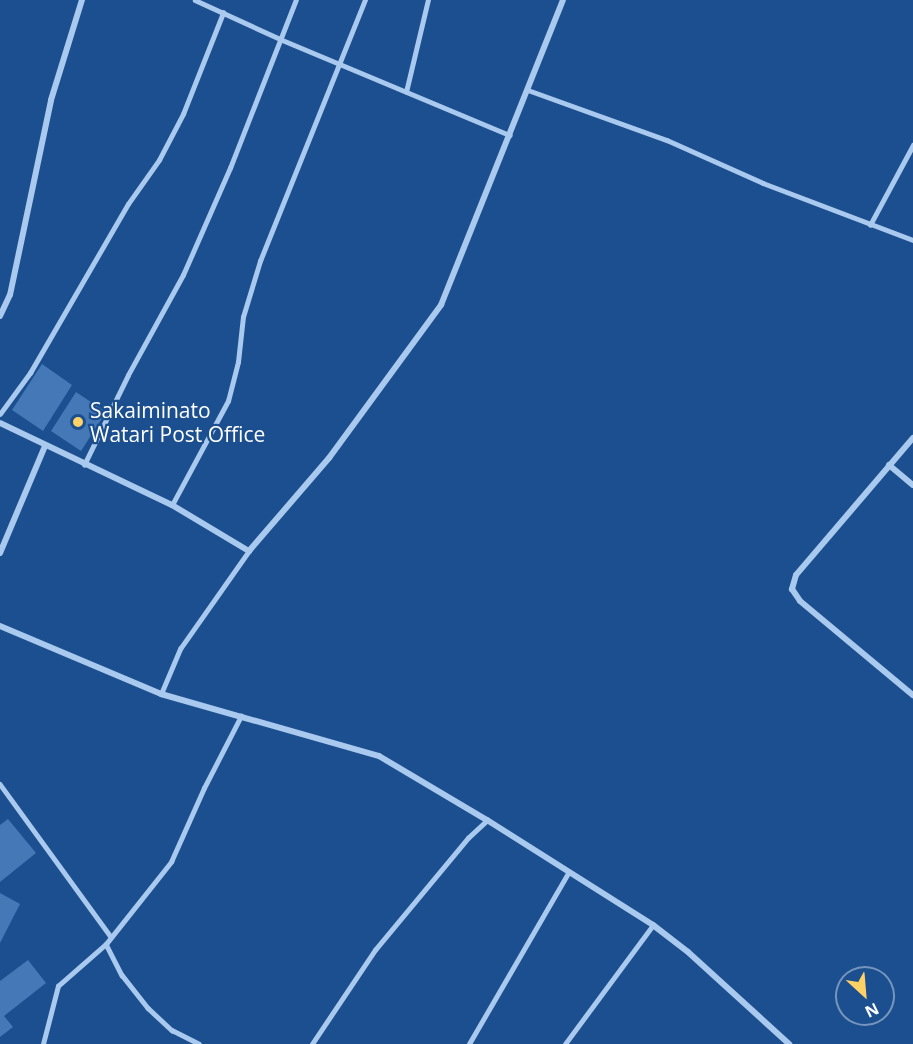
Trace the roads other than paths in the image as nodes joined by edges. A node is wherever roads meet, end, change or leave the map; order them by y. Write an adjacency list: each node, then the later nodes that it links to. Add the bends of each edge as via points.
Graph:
1 (82, 0): 16 (street, via 51,100 10,296)
2 (195, 0): 7 (lane)
3 (296, 0): 8 (lane)
4 (365, 0): 9 (lane)
5 (428, 0): 11 (lane)
6 (563, 0): 10 (street)
7 (223, 13): 8 (lane); 17 (lane, via 183,114 159,160 128,204 30,373)
8 (280, 39): 9 (lane); 21 (lane, via 183,275)
9 (339, 64): 11 (lane); 24 (lane, via 260,261 243,317 238,362 228,400)
10 (528, 90): 12 (street); 14 (lane, via 667,140)
11 (406, 92): 12 (lane)
12 (510, 135): 25 (street, via 441,305 329,458)
13 (913, 145): 14 (lane)
14 (870, 225): 15 (lane)
15 (913, 240)
16 (0, 316)
17 (0, 414)
18 (0, 423): 20 (street)
19 (913, 438): 22 (street)
20 (45, 446): 21 (street); 26 (street)
21 (84, 465): 24 (street)
22 (889, 465): 23 (street); 29 (street, via 796,574 792,589 800,601)
23 (913, 485)
24 (172, 505): 25 (street)
25 (249, 551): 28 (lane, via 180,649)
26 (0, 554)
27 (0, 626): 28 (street)
28 (161, 694): 30 (street)
29 (913, 695)
30 (241, 716): 32 (street, via 379,756); 35 (lane, via 171,862)
31 (0, 784): 35 (lane)
32 (487, 820): 33 (street); 40 (lane, via 375,951)
33 (568, 873): 34 (street); 41 (lane)
34 (653, 926): 37 (street, via 688,952); 42 (lane)
35 (111, 937): 36 (lane)
36 (106, 944): 38 (lane, via 58,986); 39 (lane, via 122,975 148,1008 172,1030)
37 (783, 1038): 43 (lane); 44 (street)
38 (43, 1044)
39 (199, 1044)
40 (312, 1044)
41 (469, 1044)
42 (565, 1044)
43 (777, 1044)
44 (789, 1044)

